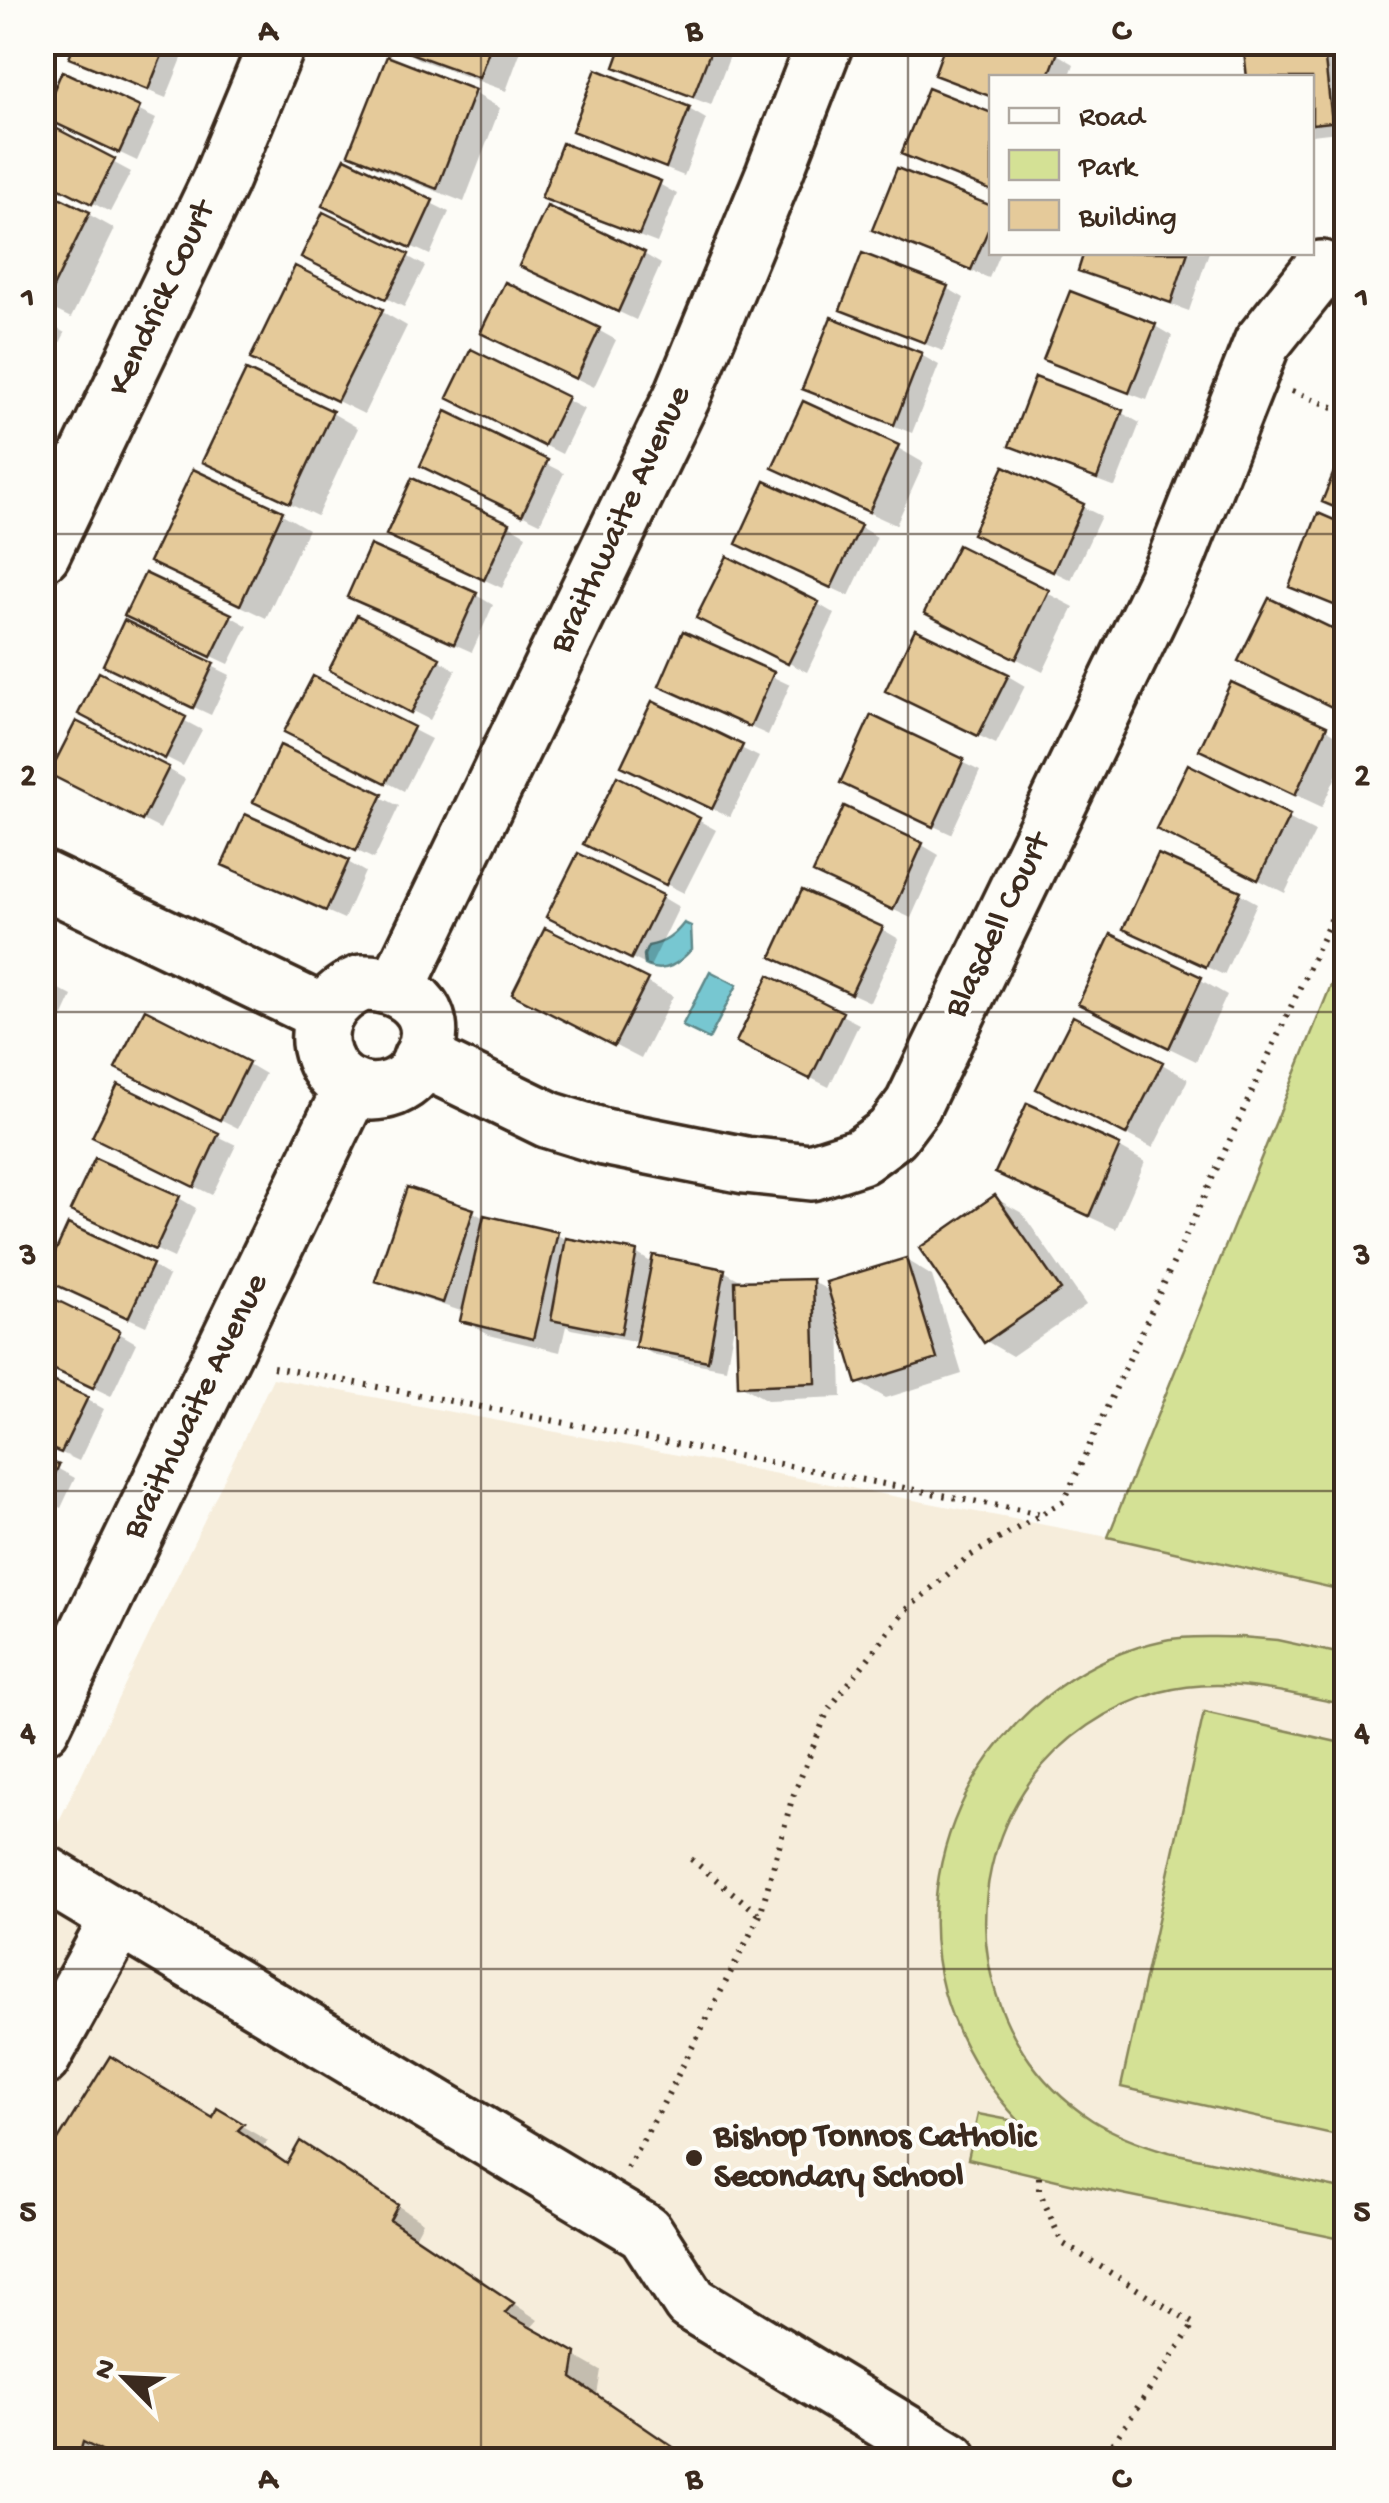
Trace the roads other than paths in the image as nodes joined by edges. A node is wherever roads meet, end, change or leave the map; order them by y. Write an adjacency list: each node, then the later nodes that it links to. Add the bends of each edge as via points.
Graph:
1 (278, 42): 4 (street, Kendrick Court, via 220,182)
2 (825, 42): 6 (street, Braithwaite Avenue, via 682,397)
3 (1320, 269): 8 (street, Blasdell Court, via 1262,344 1175,562 913,1105 892,1133 861,1156 811,1172 745,1165 549,1120)
4 (42, 553)
5 (42, 879): 7 (street)
6 (397, 987): 7 (street, via 362,984 346,990); 8 (street, via 422,1010 428,1026)
7 (325, 1014): 9 (street, via 320,1050)
8 (421, 1058): 9 (street, via 401,1085 368,1092)
9 (352, 1087): 10 (street, Braithwaite Avenue)
10 (42, 1726)
11 (42, 1872): 12 (street)
12 (120, 1916): 13 (street); 14 (street, via 645,2232 691,2304)
13 (42, 2058)
14 (950, 2460)

